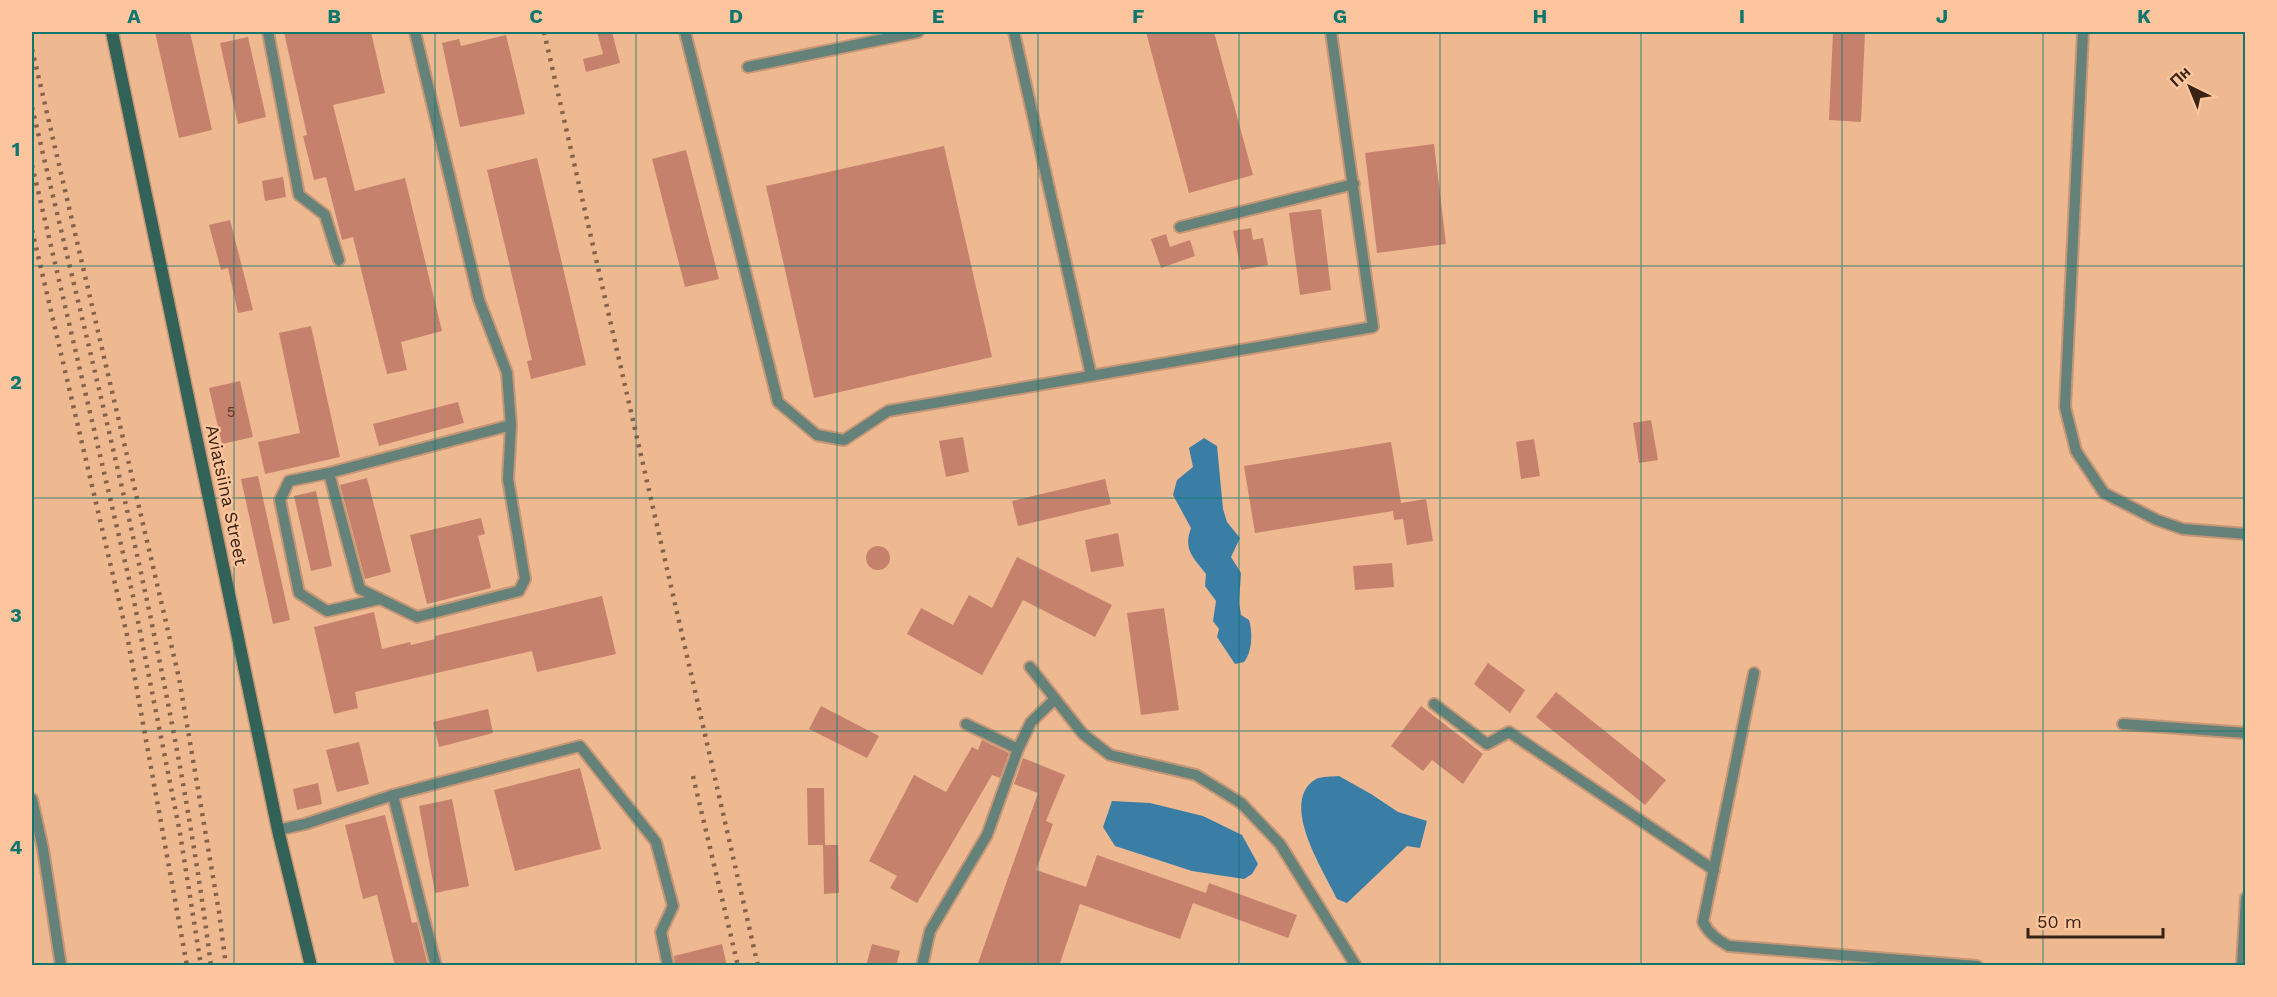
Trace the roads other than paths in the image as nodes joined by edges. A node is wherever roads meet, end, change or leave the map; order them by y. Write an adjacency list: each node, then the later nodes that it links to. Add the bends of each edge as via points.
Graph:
1 (112, 32): 28 (street, Aviatsiina Street)
2 (268, 32): 12 (lane, via 299,195 325,215)
3 (415, 32): 14 (lane, via 479,300 507,373)
4 (685, 32): 13 (lane, via 778,402 801,422 817,435 844,440 888,411)
5 (918, 32): 9 (lane)
6 (1014, 32): 13 (lane)
7 (1331, 32): 10 (lane)
8 (2083, 32): 16 (lane, via 2065,407 2076,451 2104,493 2157,520 2183,529)
9 (748, 68)
10 (1354, 184): 11 (lane); 13 (lane, via 1373,327)
11 (1180, 227)
12 (339, 260)
13 (1091, 375)
14 (511, 425): 15 (lane); 17 (lane, via 508,479 525,579 519,591 417,617)
15 (329, 473): 17 (lane, via 360,590); 17 (lane, via 289,481 280,500 299,593 327,611)
16 (2246, 534)
17 (380, 599)
18 (1030, 667): 20 (lane)
19 (1754, 673): 29 (lane)
20 (1055, 699): 25 (lane, via 1031,722); 36 (lane, via 1083,734 1110,755 1197,775 1241,803 1280,844)
21 (1434, 704): 29 (lane, via 1487,744 1509,732)
22 (966, 724): 25 (lane)
23 (2123, 724): 24 (lane)
24 (2246, 733)
25 (1018, 749): 35 (lane, via 987,835 930,931)
26 (393, 795): 28 (lane); 33 (lane); 34 (lane, via 580,746 656,842 673,906 661,932)
27 (32, 799): 31 (lane)
28 (278, 830): 32 (street, Aviatsiina Street)
29 (1714, 870): 37 (lane, via 1703,922 1707,931 1730,946)
30 (2246, 898): 38 (lane)
31 (61, 966)
32 (311, 966)
33 (436, 966)
34 (668, 966)
35 (922, 966)
36 (1356, 966)
37 (1977, 966)
38 (2242, 966)

